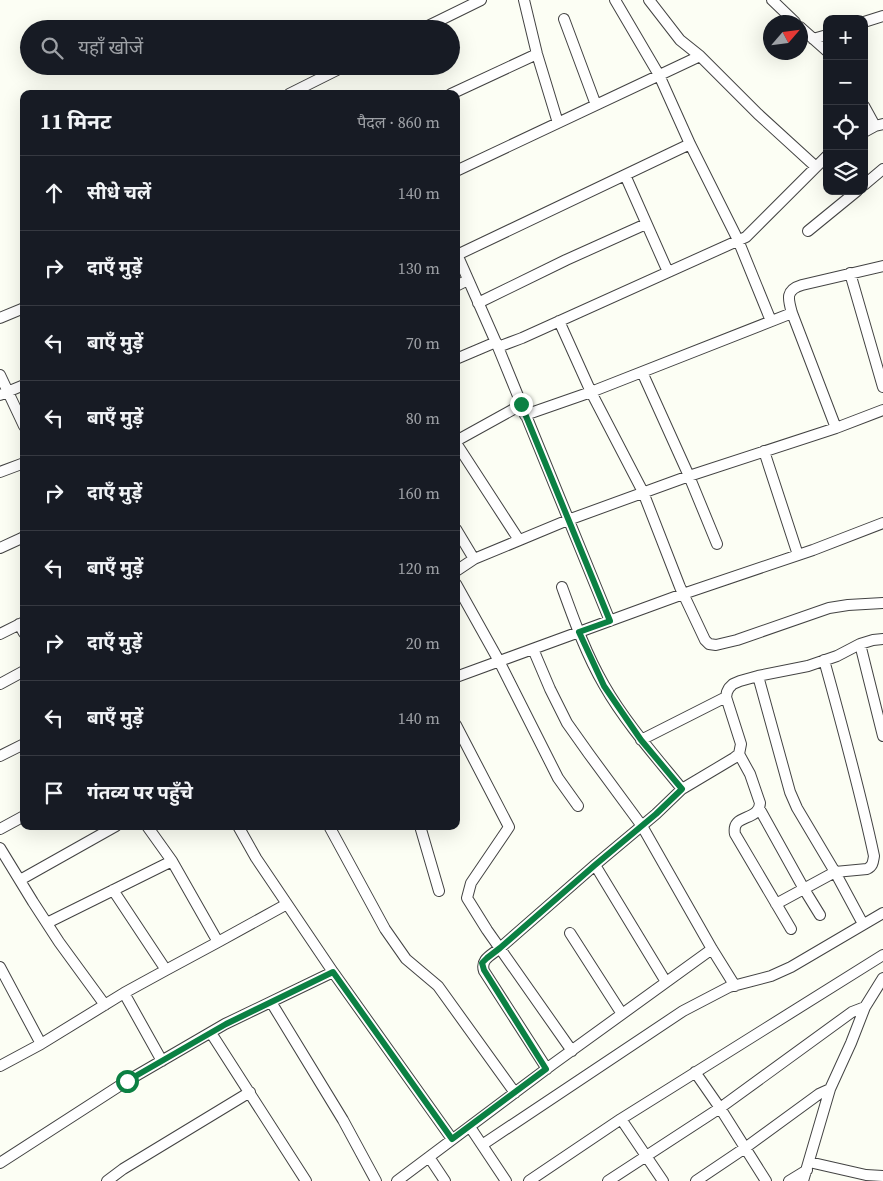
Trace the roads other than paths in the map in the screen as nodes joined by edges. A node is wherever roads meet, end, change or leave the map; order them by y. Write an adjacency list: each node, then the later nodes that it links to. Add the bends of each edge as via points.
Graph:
1 (481, 0): 9 (street)
2 (524, 0): 15 (street)
3 (615, 0): 18 (street)
4 (649, 0): 16 (street, via 680,40)
5 (776, 1): 6 (street)
6 (789, 15)
7 (883, 16): 10 (street)
8 (564, 19): 21 (street)
9 (440, 20)
10 (868, 21)
11 (808, 35): 13 (street)
12 (823, 36): 13 (street)
13 (813, 39): 14 (street)
14 (823, 48)
15 (537, 54): 20 (street); 23 (street)
16 (700, 56): 18 (street); 27 (street)
17 (327, 75): 19 (street)
18 (660, 75): 21 (street); 25 (street)
19 (297, 90)
20 (460, 90)
21 (596, 105): 23 (street)
22 (868, 111): 24 (street)
23 (558, 123): 28 (street)
24 (879, 125)
25 (690, 144): 30 (street); 35 (street)
26 (823, 160): 27 (street)
27 (816, 167): 35 (street, via 746,237)
28 (460, 169)
29 (883, 169): 31 (street)
30 (625, 175): 33 (street); 36 (street)
31 (868, 182)
32 (852, 195): 34 (street)
33 (646, 224): 39 (street); 43 (street)
34 (808, 232)
35 (738, 240): 39 (street); 48 (street)
36 (460, 253)
37 (460, 261): 41 (street)
38 (883, 266): 40 (street)
39 (668, 272): 47 (street)
40 (850, 273): 45 (street, via 797,286 788,299); 54 (street)
41 (468, 280): 42 (street); 43 (street)
42 (460, 284)
43 (478, 303): 49 (street)
44 (20, 310): 46 (street)
45 (792, 313): 48 (street); 61 (street)
46 (0, 318)
47 (560, 321): 49 (street, via 522,338); 55 (street)
48 (771, 321): 51 (street)
49 (497, 344): 50 (street); 57 (street)
50 (460, 358)
51 (642, 372): 55 (street); 67 (street)
52 (0, 375): 56 (street)
53 (20, 387): 56 (street)
54 (883, 388)
55 (591, 392): 59 (street); 68 (street)
56 (4, 394): 60 (street)
57 (521, 404): 59 (street); 62 (street)
58 (883, 410): 61 (street)
59 (525, 415): 69 (street)
60 (20, 420)
61 (836, 428): 64 (street)
62 (460, 440)
63 (460, 448): 73 (street)
64 (764, 451): 67 (street); 76 (street)
65 (20, 464): 66 (street)
66 (0, 472)
67 (689, 476): 68 (street); 74 (street)
68 (643, 492): 69 (street); 81 (street)
69 (568, 520): 73 (street); 83 (street)
70 (883, 523): 76 (street)
71 (460, 536): 77 (street)
72 (20, 539): 75 (street)
73 (519, 540): 77 (street)
74 (717, 544)
75 (0, 548)
76 (798, 556): 81 (street)
77 (474, 559): 78 (street)
78 (460, 568)
79 (562, 587): 85 (street)
80 (460, 591): 91 (street)
81 (683, 594): 82 (street, via 705,640 716,645 830,608); 83 (street)
82 (883, 603)
83 (610, 621): 85 (street)
84 (20, 627): 86 (street)
85 (579, 632): 89 (street); 99 (street, via 604,686)
86 (0, 634)
87 (883, 639): 88 (street)
88 (860, 644): 90 (street); 98 (street)
89 (533, 649): 91 (street); 107 (street, via 568,723)
90 (824, 660): 94 (street); 117 (street, via 874,856 872,865 867,869)
91 (499, 661): 93 (street); 104 (street, via 558,778)
92 (20, 673): 95 (street)
93 (460, 676)
94 (758, 676): 96 (street, via 733,684); 117 (street, via 790,792)
95 (0, 684)
96 (726, 697): 99 (street); 101 (street, via 741,744)
97 (460, 733): 131 (street, via 509,827 472,883 468,898)
98 (883, 736)
99 (641, 740): 103 (street)
100 (20, 746): 102 (street)
101 (739, 754): 103 (street); 105 (street, via 750,774)
102 (0, 756)
103 (682, 789): 107 (street)
104 (578, 806)
105 (760, 808): 119 (street); 123 (street, via 734,826 735,834)
106 (20, 818): 108 (street)
107 (642, 826): 116 (street); 132 (street)
108 (0, 829)
109 (109, 830): 118 (street)
110 (150, 830): 115 (street)
111 (240, 830): 122 (street)
112 (331, 830): 154 (street, via 385,929 406,959 438,986)
113 (421, 830): 121 (street)
114 (0, 848): 118 (street)
115 (172, 861): 120 (street); 130 (street)
116 (595, 865): 131 (street); 138 (street)
117 (836, 872): 119 (street); 127 (street)
118 (20, 880): 126 (street)
119 (804, 889): 123 (street); 125 (street)
120 (113, 890): 126 (street); 135 (street)
121 (439, 891)
122 (287, 904): 130 (street); 136 (street)
123 (776, 904): 128 (street)
124 (883, 913): 127 (street)
125 (820, 915)
126 (47, 923): 142 (street)
127 (863, 924): 139 (street, via 791,967)
128 (791, 929)
129 (570, 933): 144 (street)
130 (218, 942): 135 (street)
131 (500, 948): 147 (street); 150 (street, via 482,966)
132 (712, 949): 138 (street); 139 (street)
133 (883, 955): 151 (street)
134 (0, 967): 146 (street)
135 (166, 970): 140 (street)
136 (333, 972): 141 (street); 158 (street)
137 (883, 978): 143 (street)
138 (666, 982): 144 (street)
139 (736, 986): 159 (street, via 684,1011)
140 (124, 993): 142 (street); 148 (street)
141 (271, 1002): 145 (street); 168 (street)
142 (105, 1005): 146 (street)
143 (865, 1007): 152 (street); 155 (street, via 852,1012)
144 (622, 1014): 147 (street)
145 (211, 1032): 148 (street); 153 (street)
146 (41, 1044): 149 (street)
147 (572, 1050): 150 (street)
148 (162, 1061): 163 (street)
149 (0, 1066)
150 (546, 1069): 154 (street)
151 (695, 1072): 155 (street); 156 (street)
152 (830, 1089): 160 (street); 164 (street)
153 (250, 1092): 166 (street); 167 (street)
154 (515, 1093): 157 (street)
155 (720, 1108): 160 (street); 161 (street)
156 (621, 1119): 161 (street); 172 (street)
157 (470, 1127): 158 (street); 159 (street)
158 (452, 1139): 162 (street)
159 (482, 1145): 171 (street)
160 (745, 1148): 175 (street); 176 (street)
161 (646, 1156): 173 (street); 174 (street)
162 (429, 1157): 169 (street); 170 (street)
163 (0, 1163)
164 (808, 1166): 165 (street); 177 (street); 178 (street)
165 (883, 1176)
166 (109, 1180)
167 (306, 1181)
168 (376, 1181)
169 (397, 1181)
170 (445, 1181)
171 (506, 1181)
172 (529, 1181)
173 (608, 1181)
174 (663, 1181)
175 (696, 1181)
176 (766, 1181)
177 (789, 1181)
178 (803, 1181)

